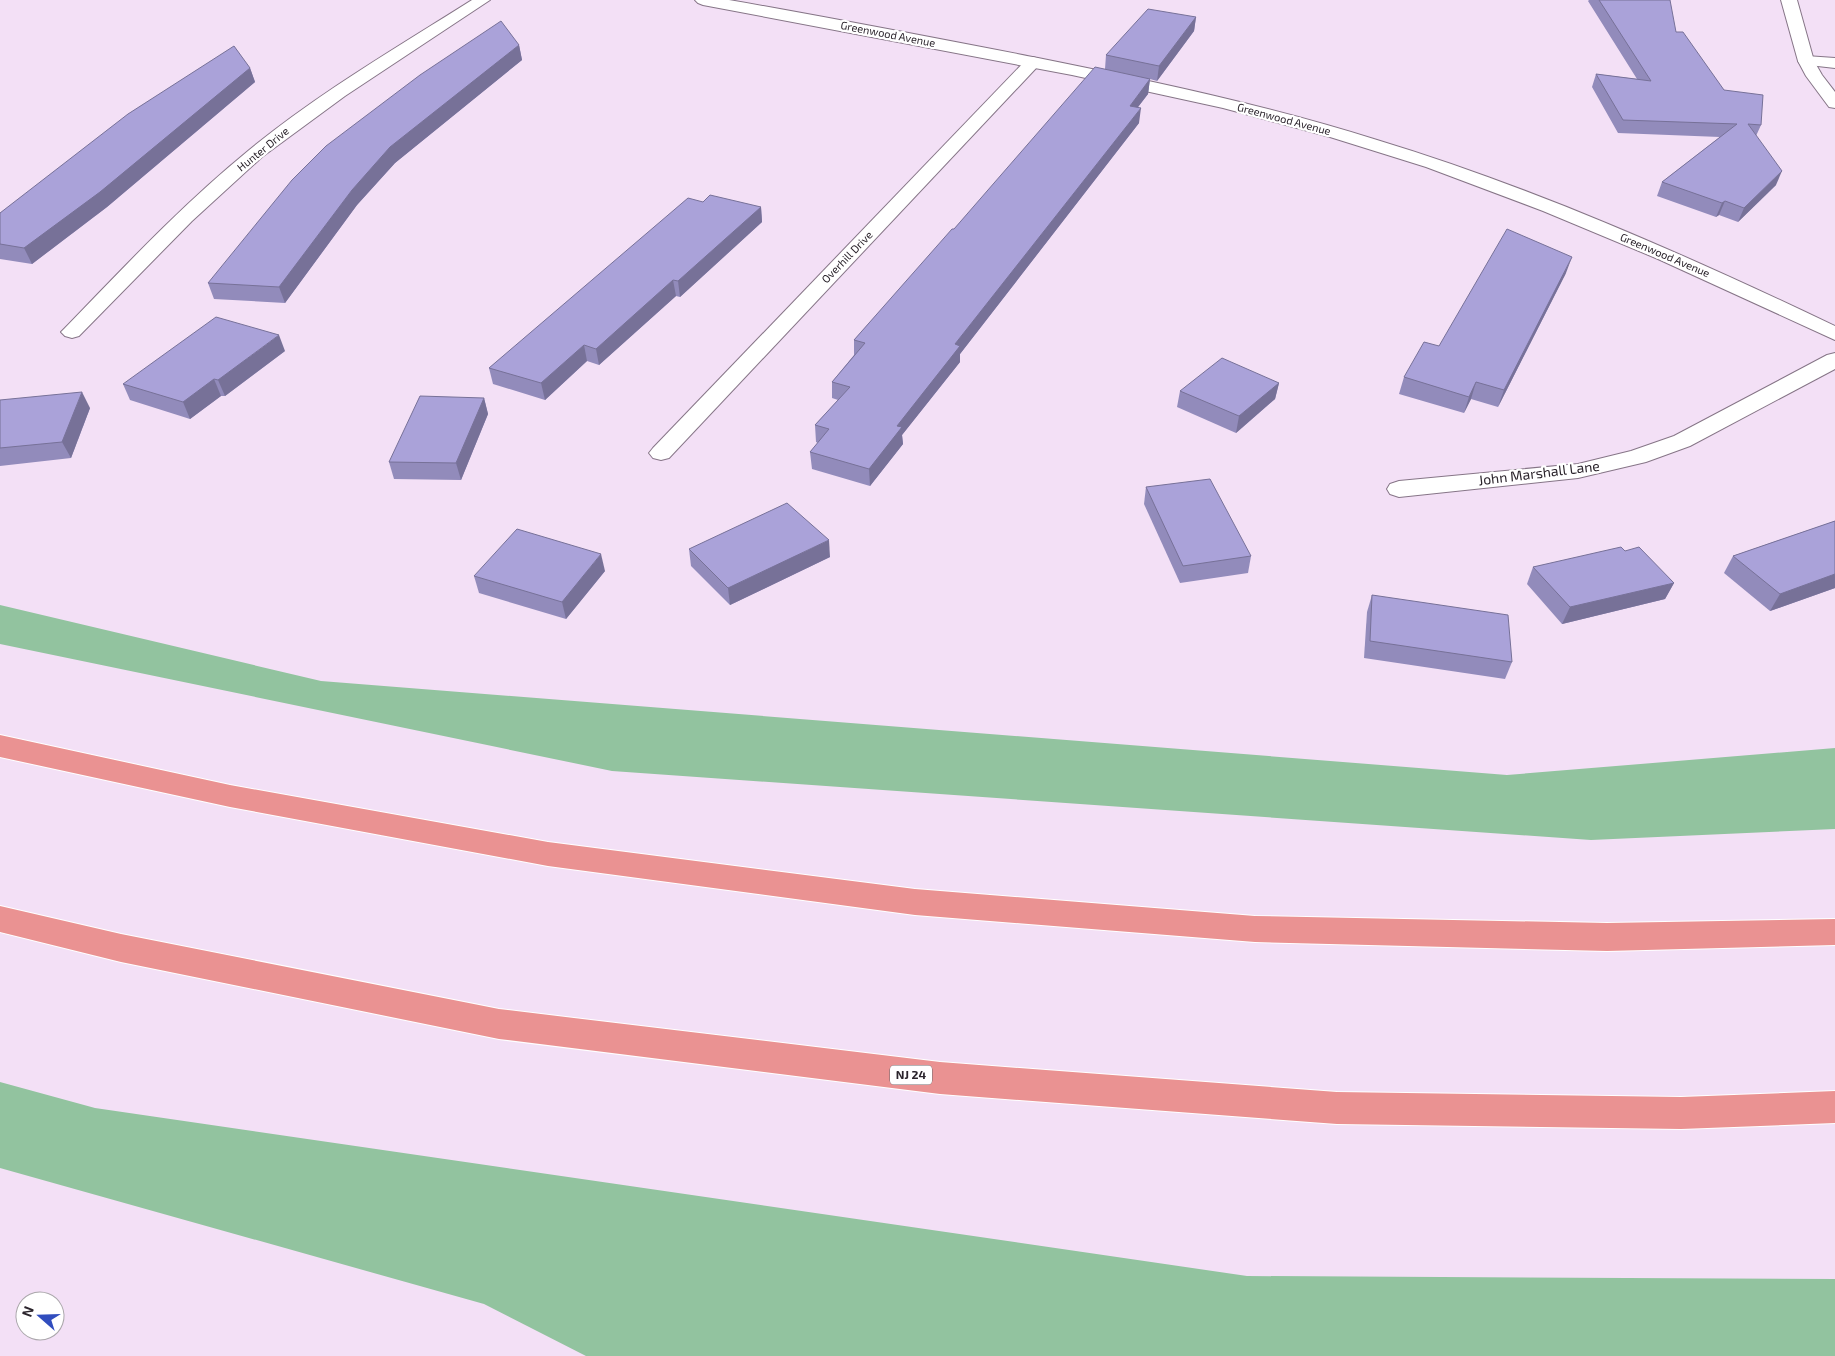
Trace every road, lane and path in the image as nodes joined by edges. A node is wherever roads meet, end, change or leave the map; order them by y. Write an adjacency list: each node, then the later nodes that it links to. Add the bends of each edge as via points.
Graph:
1 (482, 0): 10 (street, Hunter Drive, via 312,110 255,153)
2 (703, 0): 5 (street, Greenwood Avenue)
3 (1789, 0): 4 (street)
4 (1806, 61): 6 (street); 7 (street)
5 (1033, 62): 11 (street, Greenwood Avenue, via 1210,99 1405,154 1634,241 1733,284); 13 (street, Overhill Drive)
6 (1835, 63)
7 (1814, 76): 8 (street); 9 (street)
8 (1835, 78)
9 (1835, 103)
10 (72, 332)
11 (1835, 334)
12 (1835, 360): 14 (street, John Marshall Lane, via 1682,441 1638,457 1578,471)
13 (660, 453)
14 (1399, 489)
15 (0, 746): 17 (highway, via 230,796 548,854 915,902 1255,928 1607,937)
16 (0, 919): 18 (highway, NJ 24, via 121,948 499,1024 940,1078 1337,1108 1681,1113)
17 (1835, 932)
18 (1835, 1107)

